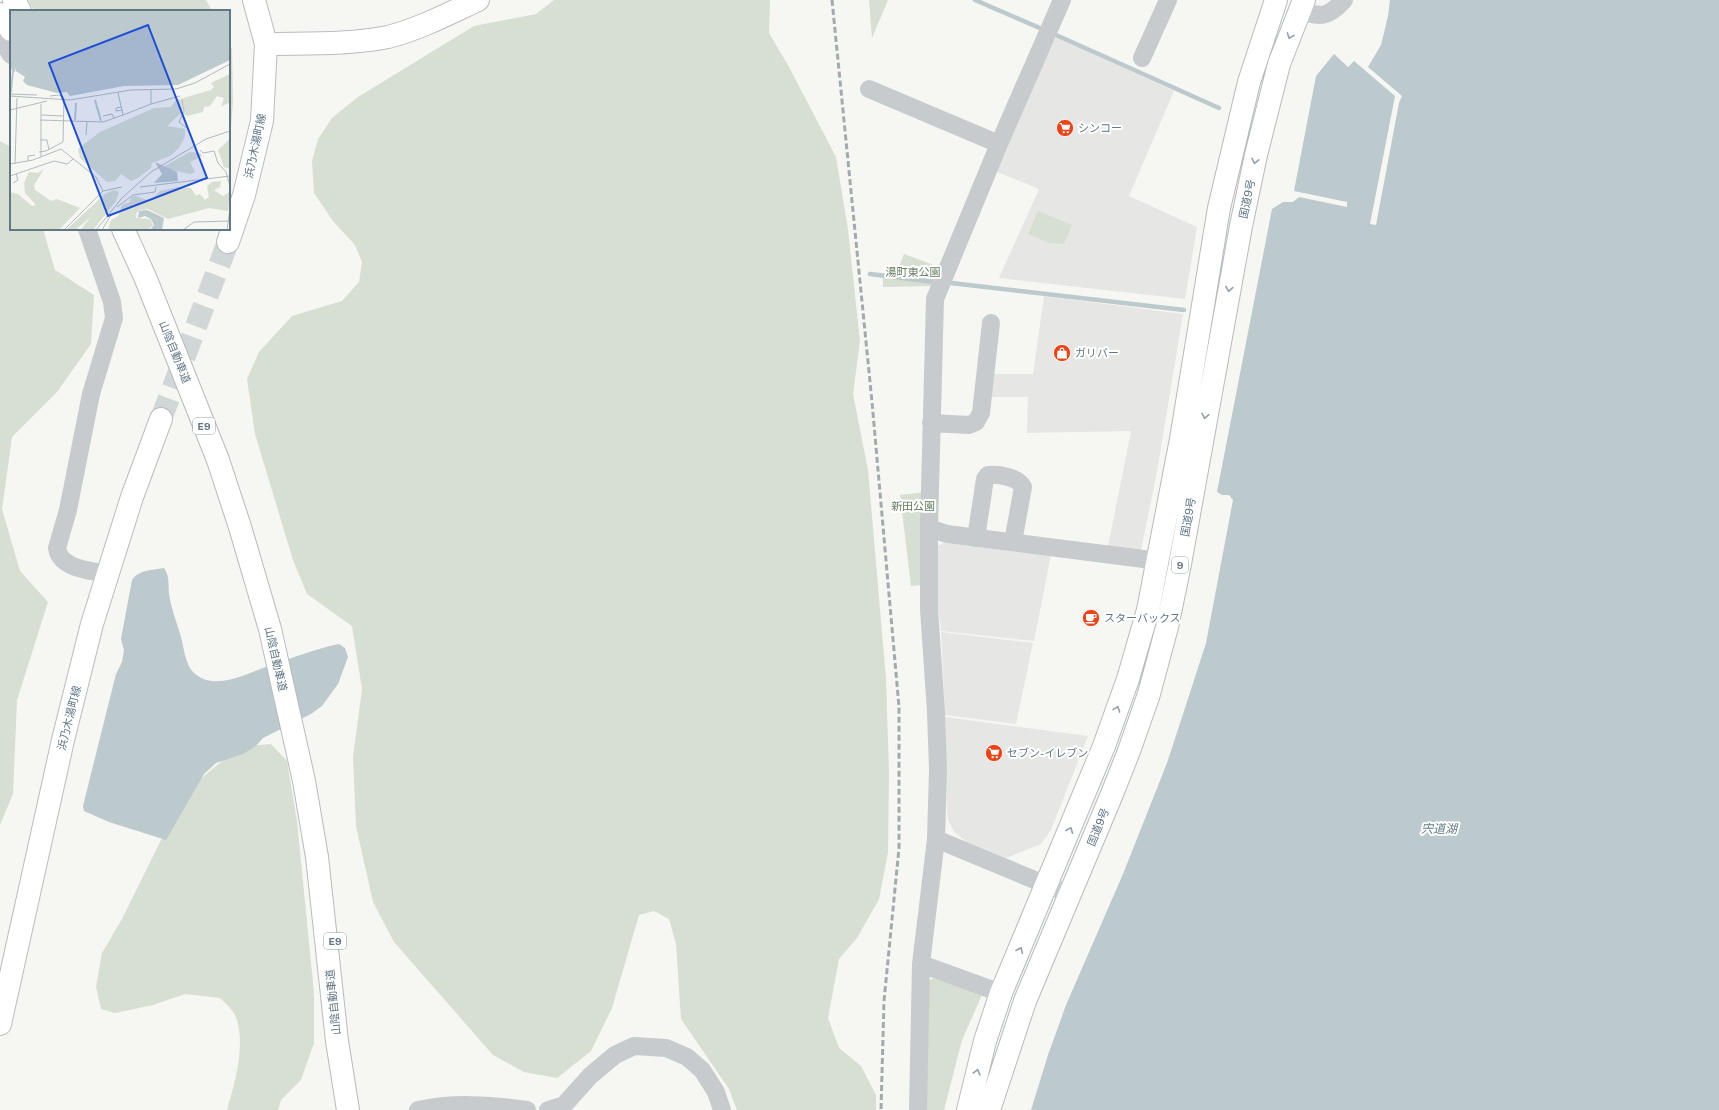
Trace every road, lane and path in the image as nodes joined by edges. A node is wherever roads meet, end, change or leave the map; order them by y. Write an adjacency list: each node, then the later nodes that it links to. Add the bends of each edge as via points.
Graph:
1 (3, 0): 11 (main road)
2 (14, 0): 10 (main road)
3 (254, 0): 15 (main road, 浜乃木湯町線)
4 (478, 0): 15 (main road, via 421,27 387,37 331,43)
5 (1062, 0): 19 (street)
6 (1168, 0): 17 (street)
7 (1275, 0): 9 (main road); 30 (main road, 国道9号 / 9, via 1248,89 1219,208)
8 (1344, 0): 9 (street, via 1323,16)
9 (1302, 6): 35 (main road, 国道9号 / 9, one-way to 35, via 1280,64 1254,163 1165,634 1149,694 1129,751)
10 (19, 10)
11 (10, 11)
12 (0, 14): 13 (main road)
13 (10, 29)
14 (0, 37): 16 (street)
15 (266, 44): 23 (main road, 浜乃木湯町線, via 262,121 244,195)
16 (10, 53)
17 (1142, 58)
18 (869, 89): 19 (street)
19 (999, 144): 26 (street, via 935,299)
20 (87, 230): 31 (street, via 112,302 114,318 91,394 58,554 65,563)
21 (123, 230): 32 (main road, 山陰自動車道 / E9, via 146,277 218,460)
22 (134, 230): 32 (main road, 山陰自動車道 / E9, via 227,456 267,584)
23 (228, 242)
24 (991, 323): 26 (street, via 981,413 976,422 969,425)
25 (161, 419): 31 (main road, 浜乃木湯町線)
26 (931, 423): 27 (street)
27 (929, 528): 28 (street, via 947,534); 33 (street, via 929,609 938,770)
28 (976, 538): 29 (street); 29 (street, via 986,479 988,475 993,475 1016,479 1023,487)
29 (1013, 542): 30 (street)
30 (1159, 561): 34 (main road, 国道9号 / 9, one-way to 30, via 1104,746 1128,679)
31 (106, 574): 38 (main road, 浜乃木湯町線, via 63,740)
32 (274, 628): 39 (main road, 山陰自動車道 / E9, via 309,779 338,1041)
33 (936, 838): 34 (street); 36 (street)
34 (1047, 885): 35 (street); 37 (main road, 国道9号 / 9, one-way to 34)
35 (1071, 895): 46 (main road, 国道9号 / 9, via 1025,1001)
36 (921, 964): 37 (street); 44 (street)
37 (1001, 993): 45 (main road, 国道9号 / 9, one-way to 37, via 985,1041)
38 (0, 1024)
39 (352, 1109)
40 (418, 1110): 41 (street, via 436,1106 495,1105)
41 (527, 1110)
42 (548, 1110): 43 (street, via 564,1105 590,1076 615,1055 634,1046 666,1048 687,1057 702,1070 716,1092)
43 (722, 1110)
44 (918, 1110)
45 (968, 1110)
46 (989, 1110)

